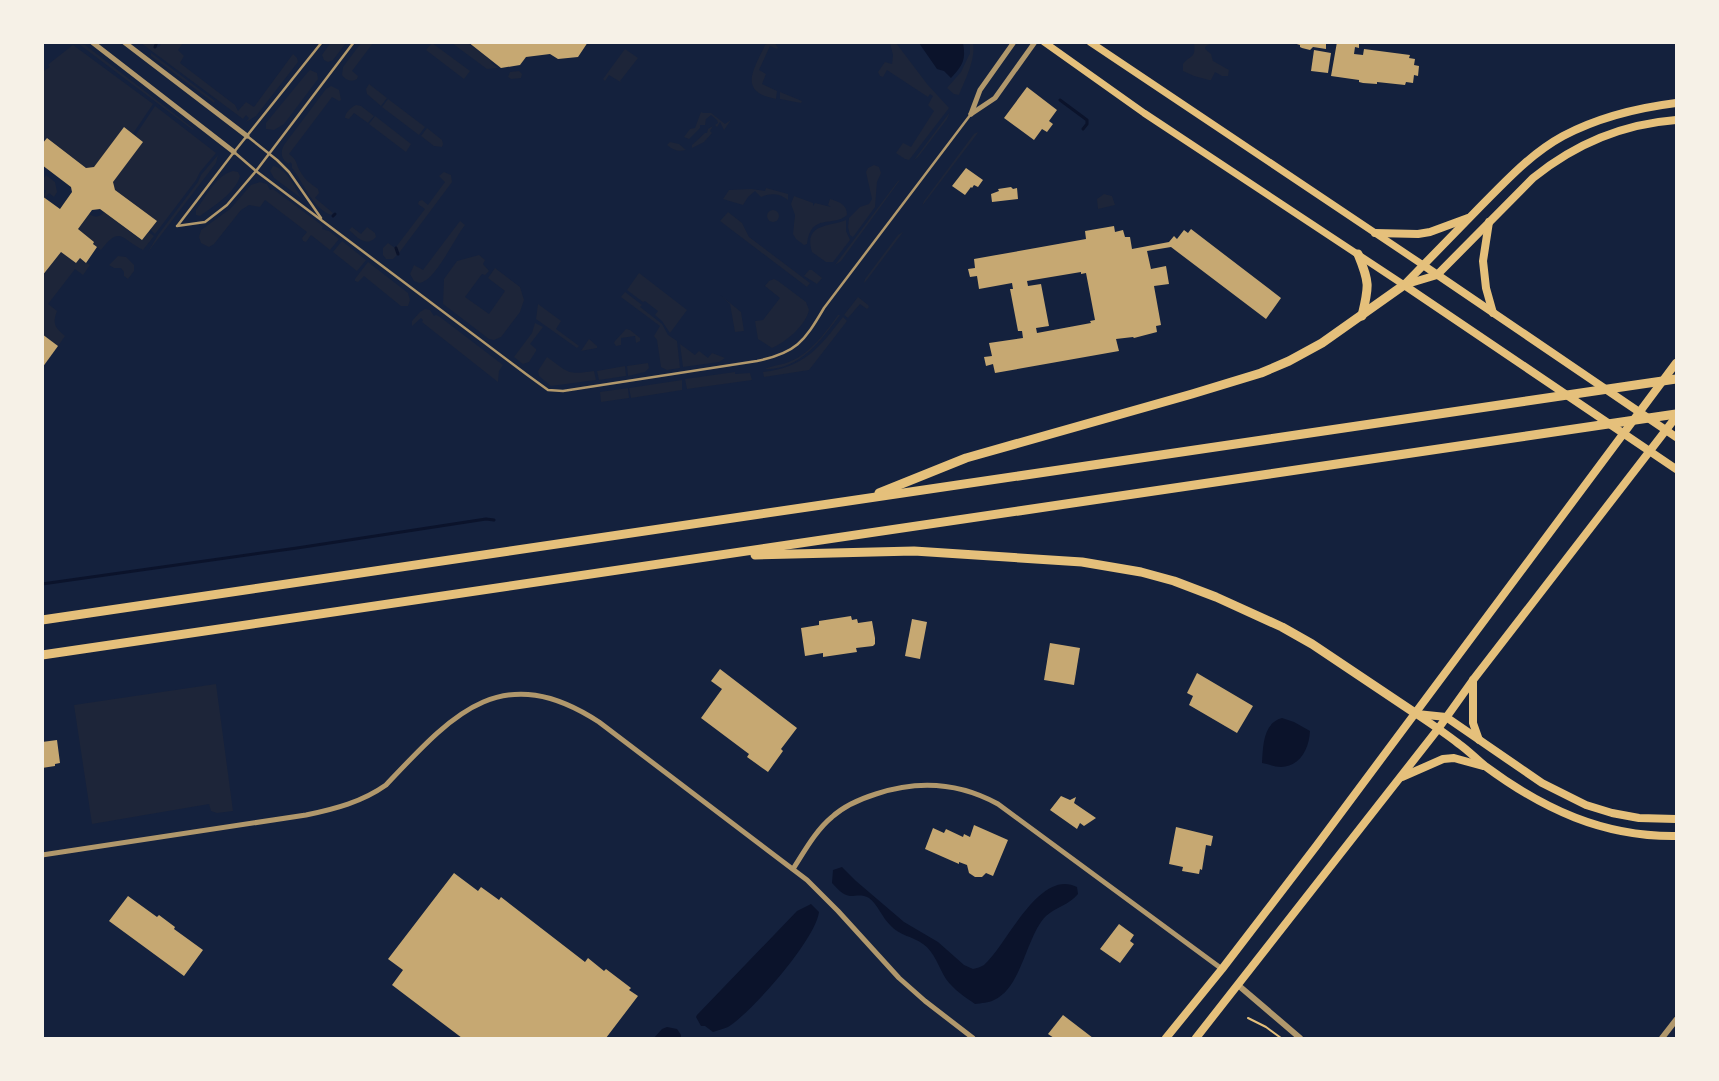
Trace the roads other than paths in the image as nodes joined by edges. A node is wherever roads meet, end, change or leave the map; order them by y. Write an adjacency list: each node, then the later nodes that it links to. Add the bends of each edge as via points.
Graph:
1 (92, 42): 13 (street)
2 (124, 42): 12 (street)
3 (322, 42): 12 (lane)
4 (354, 42): 14 (lane)
5 (1014, 42): 10 (street, via 980,90)
6 (1035, 42): 10 (street, via 994,98)
7 (1044, 42): 20 (main road, via 1144,113)
8 (1090, 42): 19 (main road)
9 (1676, 103): 16 (main road, via 1618,113 1562,137 1515,172)
10 (971, 114): 17 (lane, via 824,308 808,334 778,357 733,365 576,390 548,390)
11 (1676, 120): 18 (main road, via 1642,124 1580,146 1538,174)
12 (247, 136): 13 (lane); 14 (lane)
13 (234, 152): 15 (lane); 15 (lane, via 177,226 205,222 227,205)
14 (269, 153): 15 (lane); 17 (lane, via 289,172)
15 (256, 170): 17 (lane)
16 (1470, 217): 19 (main road, via 1418,234); 21 (main road)
17 (324, 221)
18 (1489, 222): 22 (main road); 24 (main road, via 1483,261)
19 (1375, 232): 21 (main road)
20 (1358, 254): 23 (main road); 25 (highway, via 1368,279)
21 (1423, 265): 22 (main road); 23 (main road)
22 (1437, 274): 23 (main road); 24 (main road)
23 (1404, 285): 25 (highway); 30 (main road)
24 (1493, 313): 29 (main road)
25 (1362, 316): 31 (highway, via 1322,343 1261,373 966,458)
26 (1676, 363): 36 (main road)
27 (1676, 380): 31 (highway)
28 (1676, 415): 32 (highway); 35 (main road)
29 (1676, 437)
30 (1676, 469)
31 (864, 498): 33 (highway)
32 (715, 556): 34 (highway); 36 (highway, via 914,551 1082,562 1141,572 1208,594 1282,627)
33 (42, 620)
34 (42, 655)
35 (1473, 680): 37 (main road); 39 (main road, via 1473,724)
36 (1415, 713): 37 (main road); 38 (main road); 46 (main road)
37 (1446, 718): 38 (main road); 39 (main road)
38 (1438, 729): 40 (main road); 41 (main road)
39 (1479, 740): 42 (main road, via 1542,783 1586,805 1639,818)
40 (1485, 766): 41 (main road, via 1454,758 1443,759); 43 (main road, via 1549,807 1583,822 1624,833)
41 (1399, 779): 47 (main road)
42 (1676, 819)
43 (1676, 836)
44 (42, 855): 45 (street, via 306,816 346,806 386,785 454,718 497,697 512,695 539,696 570,705 599,722)
45 (792, 869): 46 (street, via 824,826 848,806 896,788 937,784 956,787 998,804); 49 (street, via 838,911 899,978)
46 (1222, 969): 50 (main road)
47 (1238, 985): 51 (main road); 52 (street)
48 (1676, 1020): 53 (street)
49 (973, 1038)
50 (1166, 1038)
51 (1196, 1038)
52 (1300, 1038)
53 (1662, 1038)

